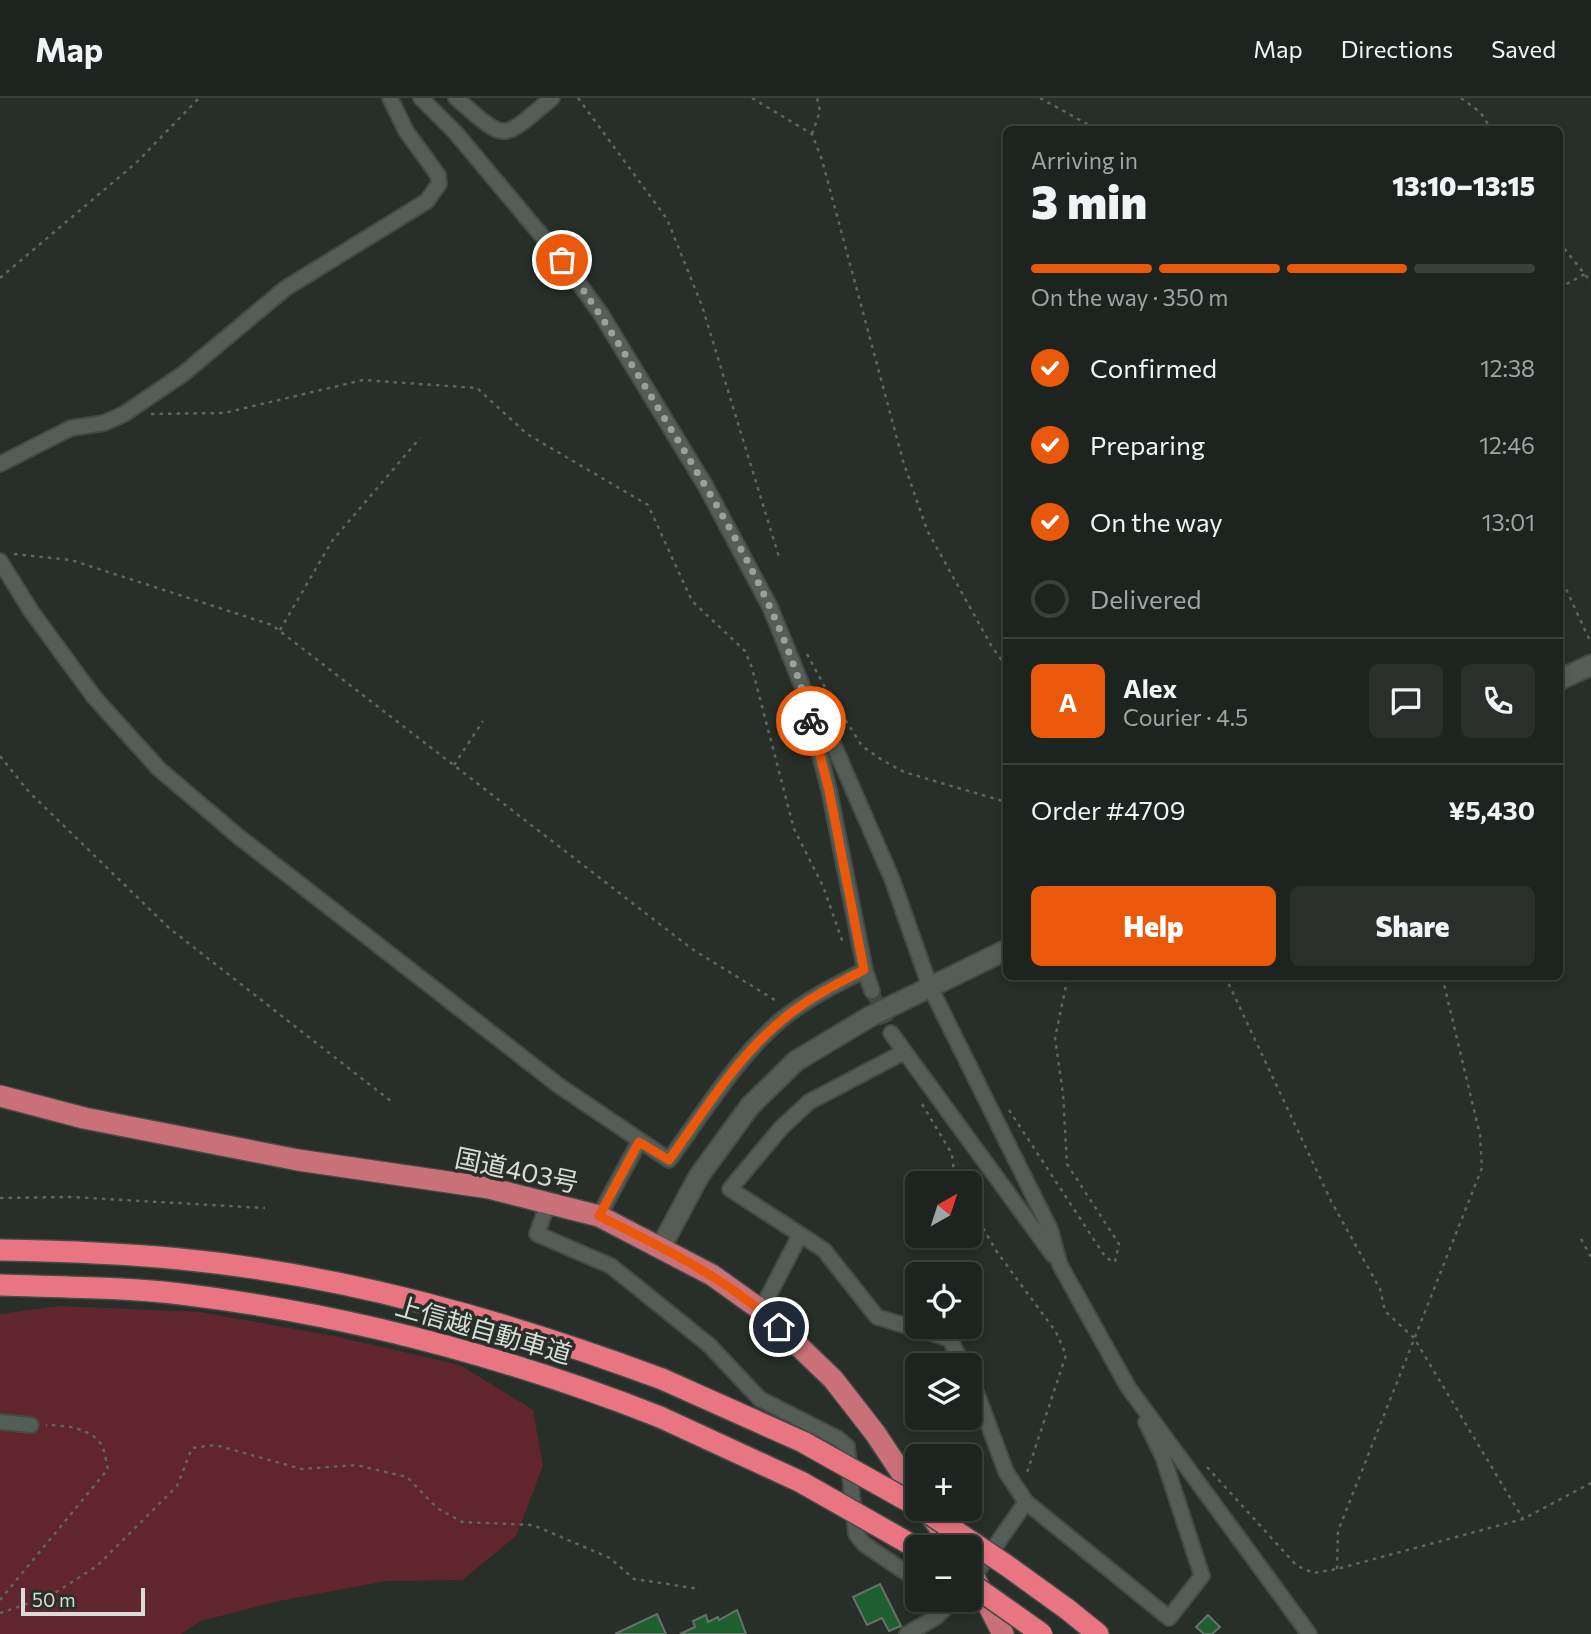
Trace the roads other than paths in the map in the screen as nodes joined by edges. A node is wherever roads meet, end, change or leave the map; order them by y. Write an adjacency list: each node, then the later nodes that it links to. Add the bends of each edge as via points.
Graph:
1 (390, 98): 5 (street, via 406,131 438,175 439,184 427,201 286,288 183,374 124,414 104,424 71,428)
2 (421, 98): 9 (street, via 455,132 601,314 705,485 770,607)
3 (456, 98): 4 (street, via 501,132 514,130)
4 (552, 98)
5 (0, 464)
6 (6, 557): 17 (street, via 31,611 94,697 159,769 239,837 558,1085)
7 (1591, 665): 8 (main road)
8 (1563, 678)
9 (803, 688): 11 (street, via 829,790); 12 (street, via 835,748)
10 (1003, 951): 12 (main road)
11 (859, 972): 13 (street); 17 (street, via 781,1021 734,1070 669,1160)
12 (938, 983): 21 (main road, via 796,1062 750,1106 699,1176); 23 (street, via 1050,1229)
13 (872, 991)
14 (891, 1032): 15 (street)
15 (904, 1052): 20 (street, via 809,1102 730,1189); 23 (street)
16 (0, 1096): 18 (highway, 国道403号, via 83,1118 299,1160 489,1188)
17 (639, 1142): 19 (street)
18 (548, 1203): 19 (highway, 国道403号); 37 (street, via 537,1234 611,1266 709,1345 760,1399 847,1446 856,1534)
19 (599, 1216): 21 (highway, 国道403号)
20 (800, 1235): 25 (street); 26 (street, via 824,1250 877,1317 950,1339)
21 (661, 1247): 25 (highway, 国道403号)
22 (0, 1250): 33 (highway, 上信越自動車道, bridge, via 180,1259 345,1284 424,1302 513,1327 662,1380 803,1442)
23 (1060, 1265): 27 (street)
24 (0, 1285): 35 (highway, 上信越自動車道, bridge, via 178,1294 257,1304 426,1339 508,1362 660,1416 801,1482)
25 (761, 1310): 31 (highway, 国道403号, via 834,1379)
26 (957, 1353)
27 (1128, 1387): 32 (street, via 1163,1457 1202,1576 1169,1618); 45 (street)
28 (982, 1407): 32 (street, via 1006,1472)
29 (0, 1422): 30 (street)
30 (31, 1425)
31 (905, 1478)
32 (1023, 1498): 36 (street)
33 (905, 1499)
34 (940, 1521): 44 (highway, 上信越自動車道, bridge)
35 (905, 1541)
36 (982, 1561)
37 (905, 1572)
38 (982, 1587): 43 (highway, bridge)
39 (982, 1597): 42 (highway)
40 (941, 1612): 41 (street)
41 (907, 1634)
42 (1003, 1634)
43 (1042, 1634)
44 (1098, 1634)
45 (1309, 1634)

